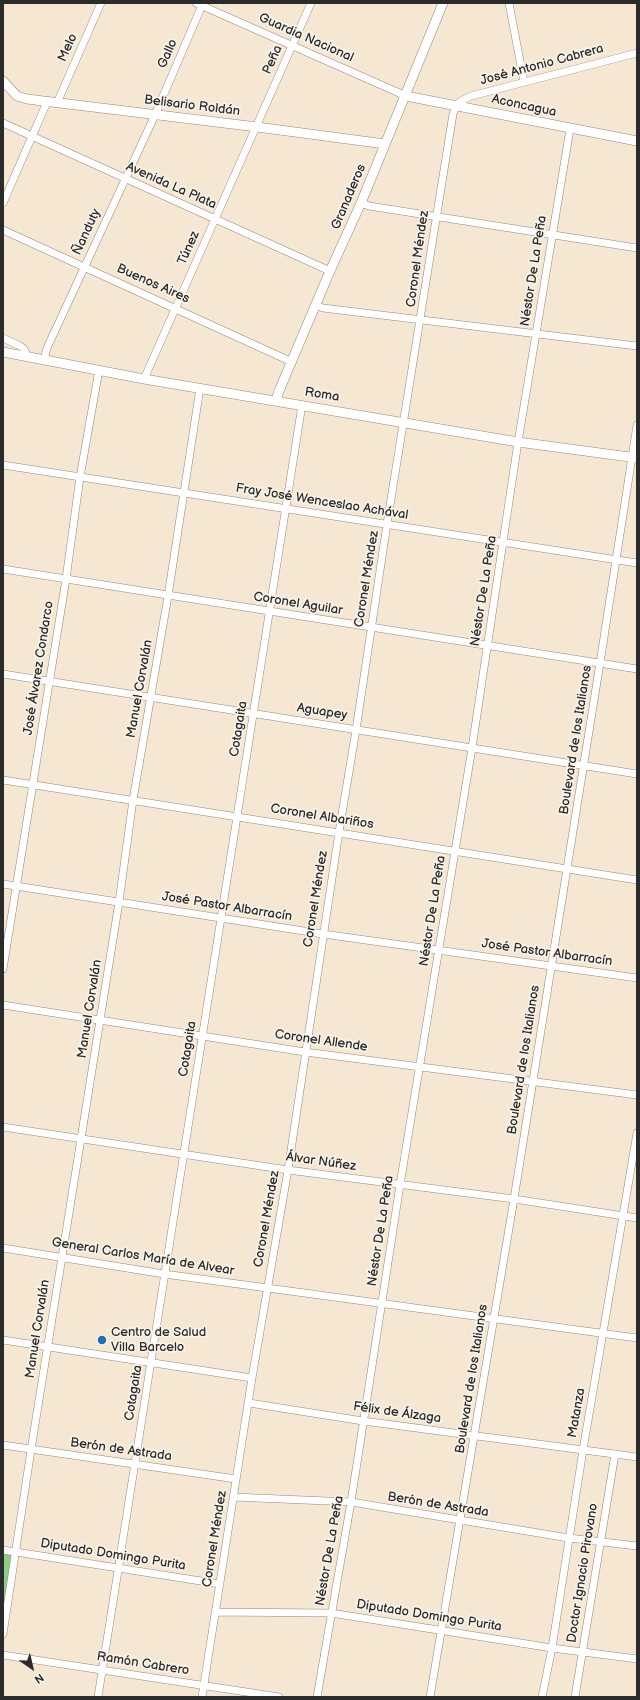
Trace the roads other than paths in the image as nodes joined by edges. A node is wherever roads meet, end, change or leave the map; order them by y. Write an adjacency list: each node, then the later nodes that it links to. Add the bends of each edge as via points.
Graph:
1 (101, 3): 12 (street, Melo)
2 (311, 3): 6 (street, Peña)
3 (443, 3): 10 (street, Granaderos)
4 (509, 3): 9 (street)
5 (200, 4): 6 (street, Guardia Nacional); 14 (street, Gallo)
6 (293, 45): 10 (street, Guardia Nacional); 16 (street, Peña)
7 (637, 52): 9 (street, José Antonio Cabrera)
8 (3, 81): 11 (street, Belisario Roldán, via 22,98)
9 (524, 82): 13 (street, José Antonio Cabrera, via 471,96)
10 (406, 96): 13 (street, Aconcagua); 20 (street, Granaderos)
11 (47, 102): 12 (street, Belisario Roldán); 18 (street)
12 (57, 103): 14 (street, Belisario Roldán)
13 (456, 105): 17 (street, Aconcagua); 24 (street, Coronel Méndez)
14 (155, 114): 16 (street, Belisario Roldán); 21 (street, Ñanduty)
15 (3, 123): 18 (street, Avenida La Plata)
16 (257, 127): 20 (street, Belisario Roldán); 25 (street, Túnez)
17 (570, 128): 19 (street, Aconcagua); 27 (street, Néstor De La Peña)
18 (32, 136): 21 (street, Avenida La Plata); 22 (street)
19 (637, 141)
20 (385, 144): 23 (street, Granaderos)
21 (125, 179): 25 (street, Avenida La Plata); 29 (street, Ñanduty)
22 (3, 203)
23 (361, 203): 24 (street); 30 (street, Granaderos)
24 (436, 216): 27 (street); 33 (street, Coronel Méndez)
25 (215, 219): 30 (street, Avenida La Plata); 32 (street, Túnez)
26 (3, 230): 29 (street, Buenos Aires)
27 (552, 234): 28 (street); 34 (street, Néstor De La Peña)
28 (637, 248)
29 (84, 267): 32 (street, Buenos Aires); 39 (street, Ñanduty)
30 (330, 271): 31 (street, Granaderos)
31 (315, 305): 33 (street); 40 (street, Granaderos)
32 (175, 308): 40 (street, Buenos Aires); 42 (street, Túnez)
33 (421, 319): 34 (street); 46 (street, Coronel Méndez)
34 (536, 335): 36 (street); 48 (street, Néstor De La Peña)
35 (3, 338): 38 (street, via 24,349)
36 (637, 346)
37 (3, 352): 38 (street, Roma)
38 (28, 357): 39 (street, Roma)
39 (44, 360): 41 (street, Roma)
40 (292, 362): 44 (street, Granaderos)
41 (99, 370): 42 (street, Roma); 51 (street, José Álvarez Condarco)
42 (144, 379): 43 (street, Roma)
43 (200, 388): 44 (street, Roma); 52 (street, Manuel Corvalán)
44 (276, 400): 45 (street, Roma)
45 (302, 405): 46 (street, Roma); 53 (street, Cotagaita)
46 (404, 421): 48 (street, Roma); 54 (street, Coronel Méndez)
47 (637, 425): 49 (street, Boulevard de los Italianos)
48 (518, 442): 49 (street, Roma); 55 (street, Néstor De La Peña)
49 (634, 458): 56 (street, Boulevard de los Italianos)
50 (3, 465): 51 (street, Fray José Wenceslao Achával)
51 (80, 477): 52 (street, Fray José Wenceslao Achával); 59 (street, José Álvarez Condarco)
52 (184, 493): 53 (street, Fray José Wenceslao Achával); 60 (street, Manuel Corvalán)
53 (286, 509): 54 (street, Fray José Wenceslao Achával); 61 (street, Cotagaita)
54 (387, 524): 55 (street, Fray José Wenceslao Achával); 62 (street, Coronel Méndez)
55 (504, 543): 56 (street, Fray José Wenceslao Achával); 63 (street, Néstor De La Peña)
56 (616, 560): 57 (street, Fray José Wenceslao Achával); 64 (street, Boulevard de los Italianos)
57 (637, 563)
58 (3, 569): 59 (street, Coronel Aguilar)
59 (66, 579): 60 (street, Coronel Aguilar); 67 (street, José Álvarez Condarco)
60 (168, 596): 61 (street, Coronel Aguilar); 68 (street, Manuel Corvalán)
61 (270, 612): 62 (street, Coronel Aguilar); 69 (street, Cotagaita)
62 (371, 628): 63 (street, Coronel Aguilar); 70 (street, Coronel Méndez)
63 (488, 646): 64 (street, Coronel Aguilar); 71 (street, Néstor De La Peña)
64 (600, 663): 65 (street, Coronel Aguilar); 72 (street, Boulevard de los Italianos)
65 (637, 669)
66 (3, 674): 67 (street, Aguapey)
67 (49, 681): 68 (street, Aguapey); 75 (street, José Álvarez Condarco)
68 (150, 696): 69 (street, Aguapey); 76 (street, Manuel Corvalán)
69 (254, 714): 70 (street, Aguapey); 77 (street, Cotagaita)
70 (356, 730): 71 (street, Aguapey); 78 (street, Coronel Méndez)
71 (472, 748): 72 (street, Aguapey); 79 (street, Néstor De La Peña)
72 (583, 766): 73 (street, Aguapey); 80 (street, Boulevard de los Italianos)
73 (637, 774)
74 (3, 780): 75 (street, Coronel Albariños)
75 (33, 784): 76 (street, Coronel Albariños); 83 (street, José Álvarez Condarco)
76 (133, 800): 77 (street, Coronel Albariños); 84 (street, Manuel Corvalán)
77 (238, 816): 78 (street, Coronel Albariños); 85 (street, Cotagaita)
78 (339, 832): 79 (street, Coronel Albariños); 86 (street, Coronel Méndez)
79 (454, 850): 80 (street, Coronel Albariños); 87 (street, Néstor De La Peña)
80 (567, 868): 81 (street, Coronel Albariños); 88 (street, Boulevard de los Italianos)
81 (637, 880)
82 (3, 884): 83 (street, José Pastor Albarracín)
83 (16, 886): 84 (street, José Pastor Albarracín); 89 (street, José Álvarez Condarco)
84 (118, 902): 85 (street, José Pastor Albarracín); 92 (street, Manuel Corvalán)
85 (221, 918): 86 (street, José Pastor Albarracín); 93 (street, Cotagaita)
86 (323, 934): 87 (street, José Pastor Albarracín); 94 (street, Coronel Méndez)
87 (439, 950): 88 (street, José Pastor Albarracín); 95 (street, Néstor De La Peña)
88 (551, 965): 90 (street, José Pastor Albarracín); 96 (street, Boulevard de los Italianos)
89 (3, 969)
90 (637, 978)
91 (3, 1005): 92 (street, Coronel Allende)
92 (100, 1021): 93 (street, Coronel Allende); 101 (street, Manuel Corvalán)
93 (202, 1036): 94 (street, Coronel Allende); 102 (street, Cotagaita)
94 (305, 1052): 95 (street, Coronel Allende); 103 (street, Coronel Méndez)
95 (420, 1066): 96 (street, Coronel Allende); 105 (street, Néstor De La Peña)
96 (533, 1081): 97 (street, Coronel Allende); 106 (street, Boulevard de los Italianos)
97 (637, 1096)
98 (3, 1127): 101 (street, Álvar Núñez)
99 (637, 1133): 100 (street, Matanza)
100 (637, 1136): 104 (street, Matanza)
101 (81, 1139): 102 (street, Álvar Núñez); 110 (street, Manuel Corvalán)
102 (184, 1154): 103 (street, Álvar Núñez); 111 (street, Cotagaita)
103 (288, 1170): 105 (street, Álvar Núñez); 112 (street, Coronel Méndez)
104 (633, 1174): 107 (street, Matanza)
105 (400, 1185): 106 (street, Álvar Núñez); 113 (street, Néstor De La Peña)
106 (514, 1199): 107 (street, Álvar Núñez); 114 (street, Boulevard de los Italianos)
107 (623, 1216): 108 (street, Álvar Núñez); 115 (street, Matanza)
108 (637, 1218)
109 (3, 1248): 110 (street, General Carlos María de Alvear)
110 (62, 1257): 111 (street, General Carlos María de Alvear); 118 (street, Manuel Corvalán)
111 (164, 1274): 112 (street, General Carlos María de Alvear); 119 (street, Cotagaita)
112 (267, 1288): 113 (street, General Carlos María de Alvear); 120 (street, Coronel Méndez)
113 (382, 1303): 114 (street, General Carlos María de Alvear); 122 (street, Néstor De La Peña)
114 (494, 1318): 115 (street, General Carlos María de Alvear); 123 (street, Boulevard de los Italianos)
115 (604, 1333): 116 (street, General Carlos María de Alvear); 126 (street, Matanza)
116 (637, 1338)
117 (3, 1340): 118 (street)
118 (48, 1348): 119 (street); 125 (street, Manuel Corvalán)
119 (151, 1363): 120 (street); 129 (street, Cotagaita)
120 (252, 1378): 121 (street, Coronel Méndez)
121 (249, 1403): 122 (street, Félix de Álzaga); 130 (street, Coronel Méndez)
122 (363, 1421): 123 (street, Félix de Álzaga); 132 (street, Néstor De La Peña)
123 (475, 1435): 126 (street, Félix de Álzaga); 133 (street, Boulevard de los Italianos)
124 (3, 1445): 125 (street, Berón de Astrada)
125 (31, 1450): 129 (street, Berón de Astrada); 138 (street, Manuel Corvalán)
126 (583, 1450): 127 (street, Félix de Álzaga); 134 (street, Matanza)
127 (615, 1454): 128 (street, Félix de Álzaga); 135 (street, Doctor Ignacio Pirovano)
128 (637, 1457)
129 (134, 1464): 130 (street, Berón de Astrada); 139 (street, Cotagaita)
130 (236, 1479): 131 (street, Coronel Méndez)
131 (233, 1497): 132 (street, Berón de Astrada); 140 (street, Coronel Méndez)
132 (351, 1502): 133 (street, Berón de Astrada); 142 (street, Néstor De La Peña)
133 (461, 1521): 134 (street, Berón de Astrada); 143 (street, Boulevard de los Italianos)
134 (569, 1538): 135 (street, Berón de Astrada); 145 (street, Matanza)
135 (600, 1542): 136 (street, Berón de Astrada); 146 (street, Doctor Ignacio Pirovano)
136 (637, 1546)
137 (3, 1550): 138 (street, Diputado Domingo Purita)
138 (15, 1552): 139 (street, Diputado Domingo Purita); 144 (street, Manuel Corvalán)
139 (118, 1567): 140 (street, Diputado Domingo Purita); 149 (street, Cotagaita)
140 (220, 1584): 141 (street, Coronel Méndez)
141 (216, 1612): 142 (street, Diputado Domingo Purita); 150 (street, Coronel Méndez)
142 (331, 1613): 143 (street, Diputado Domingo Purita); 154 (street, Néstor De La Peña)
143 (442, 1630): 145 (street, Diputado Domingo Purita); 155 (street, Boulevard de los Italianos)
144 (3, 1634)
145 (552, 1648): 146 (street, Diputado Domingo Purita); 156 (street, Matanza)
146 (582, 1652): 148 (street, Diputado Domingo Purita); 157 (street, Doctor Ignacio Pirovano)
147 (3, 1655): 149 (street, Ramón Cabrero)
148 (637, 1659)
149 (102, 1670): 150 (street, Ramón Cabrero); 151 (street, Cotagaita)
150 (203, 1686): 152 (street, Coronel Méndez); 153 (street, Ramón Cabrero)
151 (98, 1697)
152 (202, 1697)
153 (279, 1697)
154 (317, 1697)
155 (430, 1697)
156 (542, 1697)
157 (575, 1697)

